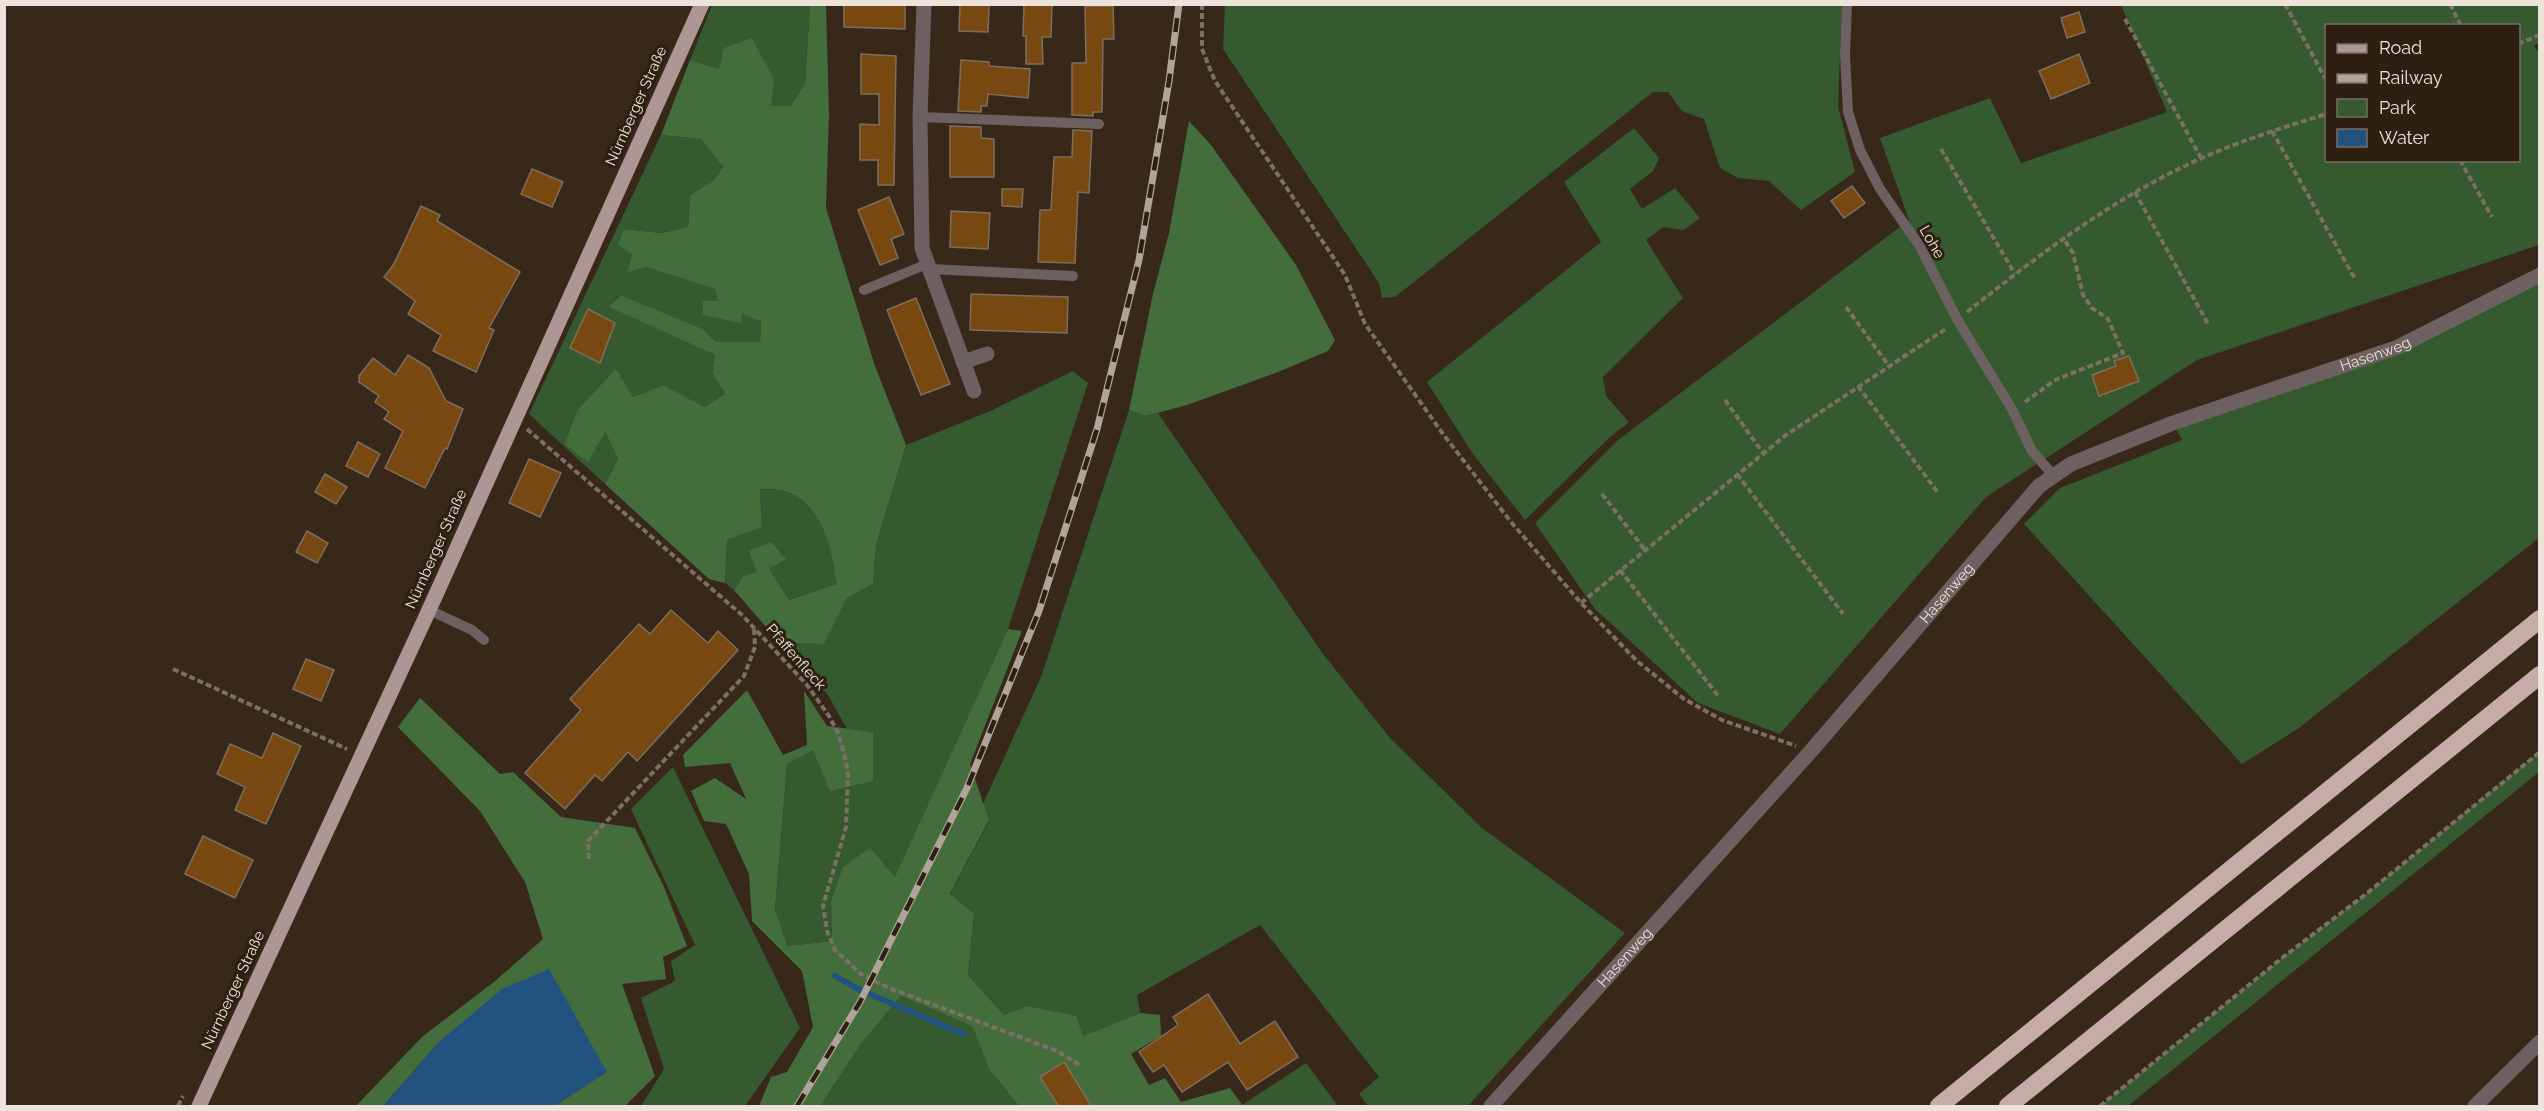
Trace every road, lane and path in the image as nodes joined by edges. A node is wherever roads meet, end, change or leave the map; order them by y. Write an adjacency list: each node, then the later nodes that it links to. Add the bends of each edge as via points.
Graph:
1 (702, 4): 38 (main road, Nürnberger Straße)
2 (924, 4): 13 (street)
3 (1202, 4): 46 (path, via 1202,49 1215,81 1345,275 1365,324 1490,495)
4 (1847, 4): 29 (lane, Lohe, via 1848,112 1860,150 1880,189 1919,245)
5 (2285, 4): 11 (path)
6 (2450, 4): 8 (path)
7 (2125, 19): 17 (path)
8 (2461, 24)
9 (2540, 35): 10 (path)
10 (2520, 43)
11 (2325, 78)
12 (2325, 114): 15 (path)
13 (920, 117): 14 (lane); 22 (street, via 921,234)
14 (1099, 124)
15 (2272, 131): 17 (path); 26 (path)
16 (1941, 149): 23 (path)
17 (2202, 158): 19 (path)
18 (2461, 162): 20 (path)
19 (2136, 192): 21 (path); 30 (path)
20 (2492, 217)
21 (2062, 238): 23 (path); 37 (path, via 2073,253 2083,295 2092,308 2109,320 2123,353 2055,380)
22 (928, 266): 25 (lane); 27 (lane); 32 (street)
23 (2015, 274): 29 (path)
24 (2540, 275): 41 (street, Hasenweg, via 2398,347 2174,423 2070,464)
25 (1073, 276)
26 (2355, 279)
27 (864, 290)
28 (1846, 307): 33 (path)
29 (1957, 319): 33 (path); 37 (lane, Lohe)
30 (2208, 324)
31 (987, 354): 32 (street)
32 (963, 362): 35 (street)
33 (1889, 366): 34 (path)
34 (1858, 386): 39 (path); 43 (path)
35 (974, 391)
36 (1725, 400): 39 (path)
37 (2013, 411): 41 (lane, Lohe, via 2032,451)
38 (515, 418): 47 (main road, Nürnberger Straße); 50 (path, Pfaffenfleck)
39 (1763, 453): 40 (path)
40 (1737, 474): 44 (path); 48 (path)
41 (2053, 475): 56 (street, Hasenweg, via 2039,486)
42 (1602, 494): 44 (path)
43 (1940, 494)
44 (1645, 550): 45 (path)
45 (1620, 570): 46 (path); 54 (path)
46 (1581, 603): 56 (path, via 1636,661 1684,699 1722,720)
47 (429, 610): 51 (lane, via 472,630); 61 (main road, Nürnberger Straße)
48 (1843, 614)
49 (2540, 619): 63 (highway)
50 (754, 628): 58 (path, via 755,647 744,676 588,841); 60 (path, Pfaffenfleck, via 807,685 839,735 846,757 846,826 823,906 835,950 861,974 888,988 1057,1051)
51 (484, 640)
52 (173, 669): 55 (path)
53 (2540, 675): 64 (highway)
54 (1719, 697)
55 (351, 751)
56 (1811, 751): 62 (street, Hasenweg)
57 (2540, 752): 65 (path)
58 (589, 859)
59 (2540, 1042): 66 (street)
60 (1081, 1066)
61 (199, 1107)
62 (1491, 1107)
63 (1939, 1107)
64 (2008, 1107)
65 (2100, 1107)
66 (2475, 1107)

